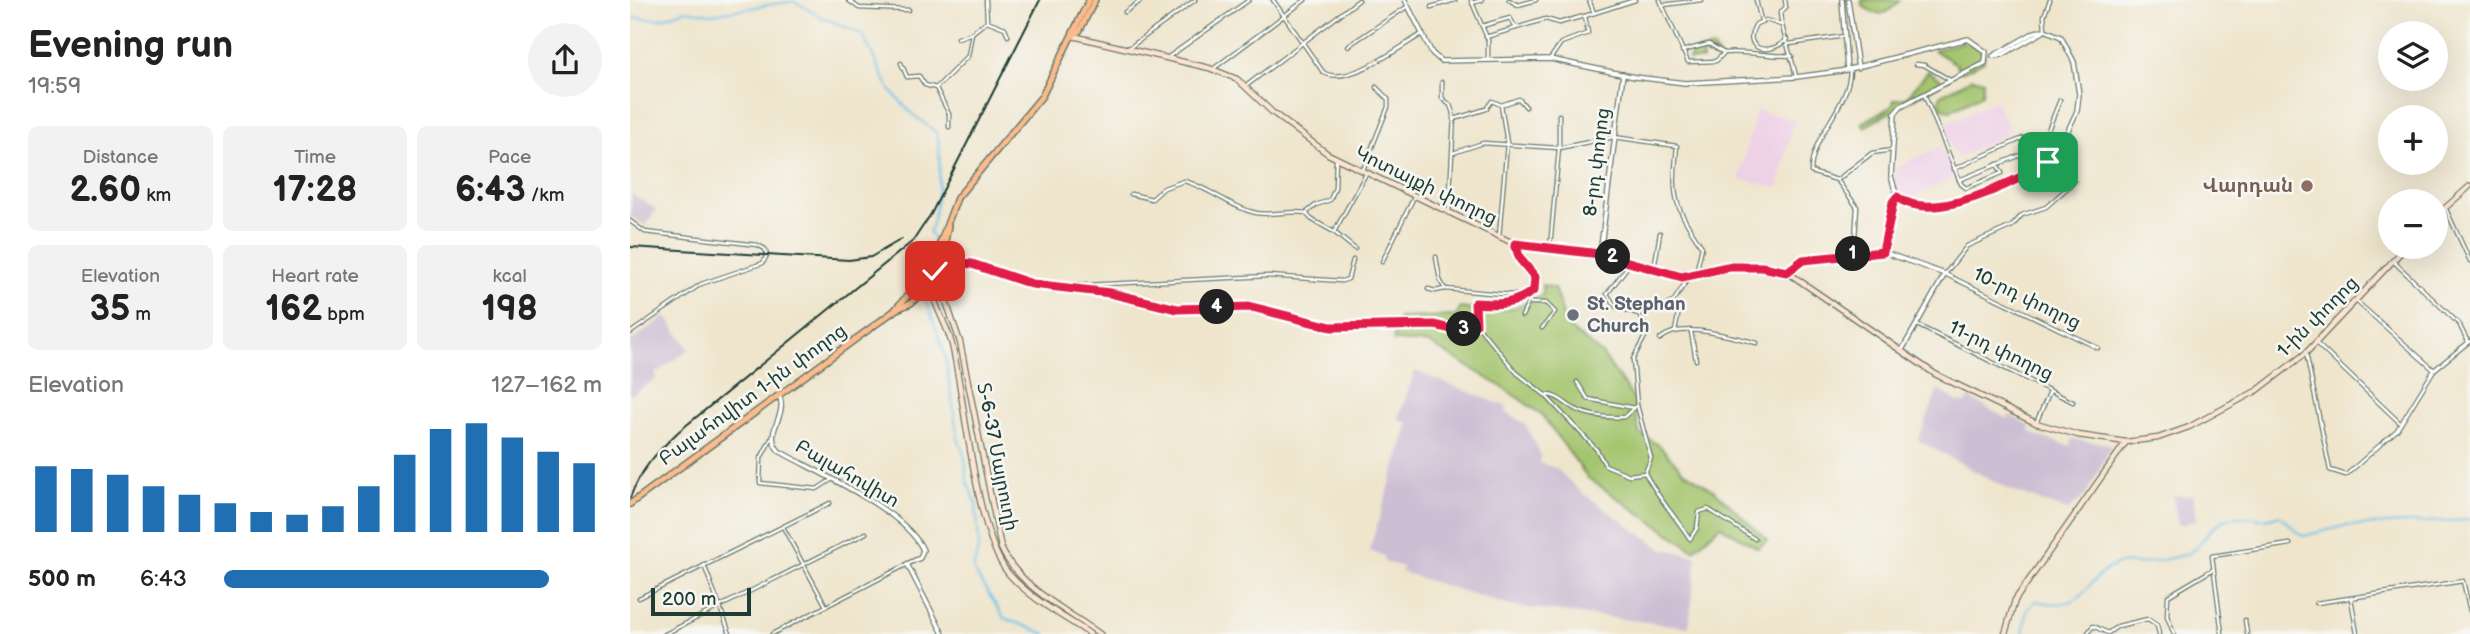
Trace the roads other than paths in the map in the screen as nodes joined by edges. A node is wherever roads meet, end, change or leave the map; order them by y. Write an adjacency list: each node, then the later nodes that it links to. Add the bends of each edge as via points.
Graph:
1 (848, 0): 29 (street, via 859,8)
2 (986, 0): 34 (street)
3 (1088, 0): 43 (main road)
4 (1095, 0): 43 (main road)
5 (1142, 0): 30 (street)
6 (1195, 0): 50 (street)
7 (1249, 0): 55 (street)
8 (1273, 0): 32 (street)
9 (1305, 0): 32 (street)
10 (1359, 0): 47 (street)
11 (1405, 0): 27 (street)
12 (1455, 0): 28 (street)
13 (1482, 0): 25 (street)
14 (1509, 0): 15 (street, via 1518,5)
15 (1536, 0)
16 (1589, 0): 31 (street)
17 (1635, 0): 31 (street)
18 (1661, 0): 26 (street)
19 (1702, 0): 26 (street)
20 (1756, 0): 35 (street)
21 (1785, 0): 36 (street)
22 (1842, 0): 44 (street)
23 (1848, 0): 60 (street)
24 (2050, 0): 39 (street)
25 (1471, 1): 37 (street)
26 (1663, 5): 51 (street)
27 (1408, 6): 41 (street); 49 (street)
28 (1431, 7)
29 (909, 10)
30 (1125, 12)
31 (1594, 13): 33 (street)
32 (1284, 16): 47 (street); 61 (street)
33 (1585, 16): 38 (street, via 1559,23 1546,19); 57 (street, via 1588,33 1561,43)
34 (987, 21): 40 (street); 42 (street, via 1005,28)
35 (1761, 21): 36 (street); 48 (street, via 1752,35 1759,49 1775,49)
36 (1781, 25): 48 (street)
37 (1482, 26): 38 (street, via 1510,18); 45 (street)
38 (1516, 28): 45 (street)
39 (2045, 30): 54 (street); 93 (street, via 2056,33 2067,45 2079,91 2078,109 2054,157 1996,188 1951,203 1925,206)
40 (972, 33): 46 (street); 68 (street, via 968,56)
41 (1422, 34): 47 (street, via 1339,78 1323,72); 56 (street, via 1441,61)
42 (1008, 36)
43 (1073, 36): 50 (main road, Կոտայքի փողոց); 99 (main road, via 1042,96 957,198)
44 (1846, 36): 48 (street); 62 (street)
45 (1486, 37): 56 (street)
46 (958, 38)
47 (1303, 40): 67 (street)
48 (1788, 41): 53 (street)
49 (1348, 46)
50 (1126, 50): 55 (main road, Կոտայքի փողոց)
51 (1682, 51): 52 (street, via 1709,44); 52 (street, via 1692,63 1716,61)
52 (1724, 53): 53 (street)
53 (1792, 56): 64 (street)
54 (1989, 56): 60 (street, via 1962,38); 65 (street, via 1983,64)
55 (1167, 58): 61 (main road, Կոտայքի փողոց)
56 (1488, 58): 57 (street)
57 (1550, 59): 63 (street)
58 (901, 62): 68 (street, via 907,77 919,76 925,85)
59 (1916, 64): 65 (street)
60 (1858, 68): 62 (street)
61 (1213, 69): 67 (main road, Կոտայքի փողոց)
62 (1849, 69): 64 (street); 87 (street, via 1849,88 1820,140 1811,167 1813,174)
63 (1623, 74): 64 (street, via 1685,83); 77 (street, 8-րդ փողոց)
64 (1796, 77)
65 (1950, 80): 70 (street)
66 (1442, 82): 75 (street, via 1442,98)
67 (1246, 86): 83 (main road, Կոտայքի փողոց)
68 (936, 88): 76 (street)
69 (1376, 88): 86 (street, via 1388,99 1388,107)
70 (1924, 94): 81 (street, via 1897,110); 85 (street)
71 (2060, 100): 85 (street, via 2044,140 2023,138)
72 (1501, 104): 73 (street, via 1519,99); 75 (street, via 1492,101 1486,109); 78 (street)
73 (1526, 107)
74 (1559, 115): 79 (street)
75 (1454, 119): 82 (street)
76 (949, 127)
77 (1614, 137): 79 (street); 108 (street, 8-րդ փողոց); 121 (street, via 1677,146 1673,189 1678,210 1702,247)
78 (1507, 143): 79 (street); 82 (street, via 1483,143); 102 (street)
79 (1559, 148): 105 (street)
80 (2036, 149): 84 (street)
81 (1892, 150): 87 (street, via 1872,153); 93 (street, via 1891,176)
82 (1453, 153): 95 (street)
83 (1336, 158): 86 (main road, Կոտայքի փողոց); 96 (street, via 1330,200)
84 (1997, 164): 88 (street); 88 (street, via 2002,173 1966,188)
85 (1954, 169): 88 (street)
86 (1365, 171): 92 (main road, Կոտայքի փողոց); 100 (street)
87 (1837, 180): 107 (street, via 1857,207)
88 (1959, 180)
89 (2074, 182): 120 (street, via 2046,207 1967,246)
90 (2470, 186): 94 (main road)
91 (1130, 194): 96 (street, via 1152,199 1164,188 1184,181 1258,213)
92 (1415, 195): 95 (main road, Կոտայքի փողոց); 112 (street)
93 (1897, 197): 106 (street)
94 (2448, 204)
95 (1450, 211): 102 (main road, Կոտայքի փողոց)
96 (1306, 213): 100 (street)
97 (2448, 213): 114 (street)
98 (630, 221): 141 (street, via 645,232 758,245 767,255 763,263 701,284)
99 (948, 223): 111 (main road); 117 (main road)
100 (1334, 232): 104 (street)
101 (1660, 233): 116 (street)
102 (1499, 236): 103 (main road, Կոտայքի փողոց)
103 (1515, 244): 105 (main road, Կոտայքի փողոց); 129 (street, via 1535,277 1536,284)
104 (1355, 249)
105 (1550, 250): 108 (main road, Կոտայքի փողոց)
106 (1883, 252): 107 (street); 120 (street)
107 (1859, 253): 118 (street, via 1803,260)
108 (1600, 254): 115 (main road, Կոտայքի փողոց)
109 (1436, 257): 128 (street)
110 (1353, 260): 125 (street, via 1348,279 1342,281 1268,276)
111 (942, 261): 119 (main road); 125 (street)
112 (1382, 261)
113 (2393, 261): 130 (main road, 1-ին փողոց); 143 (street, via 2459,324)
114 (2470, 261)
115 (1631, 262): 116 (main road, Կոտայքի փողոց); 134 (street, via 1608,297 1616,307)
116 (1654, 269): 122 (main road, Կոտայքի փողոց)
117 (930, 270): 119 (main road); 123 (main road)
118 (1787, 272): 121 (main road, Կոտայքի փողոց, via 1744,266); 147 (main road, Կոտայքի փողոց)
119 (940, 274): 124 (main road)
120 (1945, 274): 137 (street); 146 (street, 10-րդ փողոց)
121 (1695, 276): 122 (main road, Կոտայքի փողոց)
122 (1689, 277): 132 (street)
123 (923, 281): 126 (main road); 133 (main road)
124 (940, 284): 126 (main road); 165 (main road, Տ-6-37 Մայրուղի, via 960,342)
125 (1057, 286): 136 (street, via 1177,309 1252,307 1331,327 1435,325 1458,331)
126 (930, 288): 133 (main road); 166 (main road, Տ-6-37 Մայրուղի, via 953,346)
127 (1429, 289): 128 (street)
128 (1445, 289): 129 (street)
129 (1525, 296): 131 (street); 136 (street, via 1515,302 1473,303)
130 (2355, 300): 144 (main road, 1-ին փողոց); 150 (street)
131 (1528, 301): 135 (street); 138 (street, via 1554,308 1555,314)
132 (1672, 302): 134 (street); 139 (street, via 1678,316)
133 (894, 311): 154 (main road, Բալահովիտ 1-ին փողոց)
134 (1639, 313): 156 (street, via 1648,333 1633,359)
135 (1522, 316)
136 (1476, 324): 153 (street, via 1517,373)
137 (1917, 325): 147 (street); 152 (street, 11-րդ փողոց)
138 (1542, 328)
139 (1675, 331): 140 (street); 142 (street)
140 (1691, 332): 145 (street, via 1713,332); 149 (street)
141 (630, 333)
142 (1660, 339)
143 (2469, 341): 150 (street)
144 (2315, 342): 148 (main road, 1-ին փողոց); 158 (street)
145 (1757, 343)
146 (2098, 348)
147 (1902, 350): 157 (main road, Կոտայքի փողոց, via 1935,374)
148 (2306, 353): 158 (street, via 2330,470 2349,475); 160 (main road, 1-ին փողոց, via 2258,390 2189,427 2158,438)
149 (1696, 360)
150 (2434, 370): 158 (street)
151 (1577, 383): 156 (street, via 1588,398)
152 (2050, 391): 155 (street, 11-րդ փողոց); 157 (street)
153 (1545, 395): 156 (street, via 1589,415 1625,417); 161 (street, via 1597,450 1605,465 1629,475)
154 (779, 396): 159 (street, Բալահովիտ, via 781,408); 164 (main road, Բալահովիտ 1-ին փողոց)
155 (2073, 402)
156 (1635, 407): 161 (street, via 1651,458)
157 (2036, 423): 160 (main road, Կոտայքի փողոց)
158 (2400, 423)
159 (771, 439): 162 (street, Բալահովիտ, via 779,451); 162 (street, via 761,458 760,484 817,489)
160 (2126, 442): 189 (main road, via 2015,600)
161 (1645, 473): 169 (street, via 1659,502 1690,539 1699,512 1708,509)
162 (831, 480): 173 (street, Բալահովիտ, via 911,530 923,550 920,558)
163 (830, 502): 167 (street)
164 (630, 504)
165 (994, 520): 166 (main road); 188 (main road, Տ-6-37 Մայրուղի, via 1001,548 1017,572)
166 (986, 522): 187 (main road, Տ-6-37 Մայրուղի, via 994,550 1008,573)
167 (783, 527): 171 (street); 172 (street)
168 (866, 533): 171 (street)
169 (1755, 539)
170 (2290, 544): 174 (street, via 2211,556)
171 (804, 564): 178 (street); 179 (street)
172 (704, 565): 175 (street); 179 (street)
173 (907, 565): 178 (street); 186 (street)
174 (2212, 570): 192 (street, via 2168,596 2167,616); 193 (street)
175 (639, 598)
176 (2351, 598): 177 (street); 180 (street, via 2463,581); 195 (street)
177 (2316, 603)
178 (826, 606): 185 (street)
179 (720, 607): 183 (street); 184 (street)
180 (2470, 610)
181 (2245, 620): 194 (street)
182 (2108, 633): 190 (street, via 2093,626); 191 (street, via 2148,619 2157,625)
183 (665, 634)
184 (730, 634)
185 (772, 634)
186 (943, 634)
187 (1090, 634)
188 (1100, 634)
189 (2006, 634)
190 (2087, 634)
191 (2159, 634)
192 (2174, 634)
193 (2222, 634)
194 (2247, 634)
195 (2357, 634)

